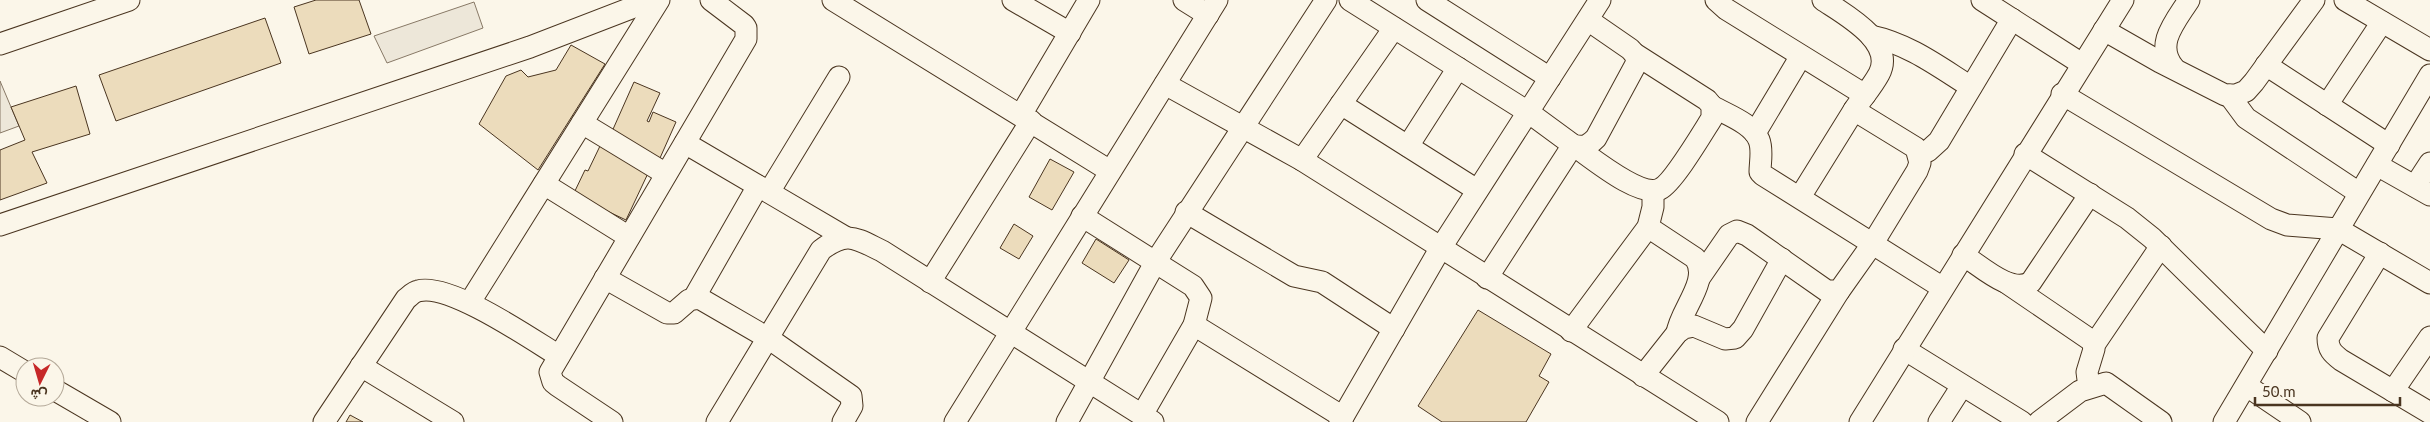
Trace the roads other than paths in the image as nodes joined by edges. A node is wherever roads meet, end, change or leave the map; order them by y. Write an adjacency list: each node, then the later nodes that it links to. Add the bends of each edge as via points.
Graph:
1 (129, 0): 28 (street)
2 (652, 0): 74 (street, via 521,50)
3 (659, 0): 50 (street)
4 (711, 0): 53 (street, via 744,25 746,39)
5 (833, 0): 49 (street)
6 (1013, 0): 26 (street)
7 (1089, 0): 26 (street)
8 (1184, 0): 20 (street)
9 (1326, 0): 51 (street)
10 (1350, 0): 24 (street)
11 (1427, 0): 38 (street)
12 (1600, 0): 22 (street)
13 (1716, 0): 31 (street)
14 (1823, 0): 27 (street, via 1863,26)
15 (1982, 0): 21 (street)
16 (2189, 0): 35 (street, via 2164,49)
17 (2314, 0): 33 (street)
18 (2344, 0): 23 (street)
19 (2119, 1): 25 (street)
20 (1212, 7): 39 (street)
21 (2012, 19): 32 (street); 40 (street)
22 (1588, 20): 30 (street); 38 (street)
23 (2382, 22): 29 (street); 46 (street)
24 (1394, 28): 34 (street); 45 (street)
25 (2104, 30): 32 (street); 35 (street)
26 (1070, 33): 49 (street)
27 (1871, 36): 40 (street, via 1910,49); 44 (street, via 1882,64)
28 (0, 44)
29 (2430, 50)
30 (1635, 54): 47 (street); 54 (street, via 1636,64 1596,138 1588,146)
31 (1801, 56): 44 (street); 52 (street)
32 (2082, 64): 41 (street)
33 (2266, 65): 42 (street, via 2246,91); 46 (street)
34 (1458, 68): 48 (street); 56 (street)
35 (2174, 68): 42 (street, via 2207,87)
36 (2430, 75): 43 (street)
37 (839, 77): 65 (street)
38 (1550, 78): 48 (street)
39 (1165, 84): 51 (street); 62 (street)
40 (1971, 87): 58 (street, via 1939,141)
41 (2062, 94): 57 (street); 76 (street, via 2272,219 2287,225)
42 (2229, 95): 70 (street, via 2246,118)
43 (2424, 98): 55 (street)
44 (1859, 102): 58 (street, via 1907,140); 71 (street)
45 (1341, 104): 56 (street); 59 (street)
46 (2327, 105): 55 (street)
47 (1712, 106): 52 (street); 67 (street, via 1712,118 1668,183)
48 (1528, 112): 54 (street); 66 (street)
49 (1026, 118): 62 (street); 89 (street)
50 (582, 124): 63 (street); 64 (street)
51 (1242, 125): 59 (street); 72 (street)
52 (1755, 134): 71 (street, via 1760,141 1760,172)
53 (685, 143): 63 (street); 65 (street)
54 (1573, 145): 67 (street, via 1632,185); 88 (street)
55 (2389, 145): 61 (street)
56 (1408, 146): 66 (street)
57 (2025, 154): 69 (street); 83 (street)
58 (1919, 155): 79 (street, via 1917,171)
59 (1302, 160): 81 (street)
60 (2430, 163): 68 (street)
61 (2377, 165): 68 (street); 70 (street)
62 (1110, 171): 73 (street)
63 (666, 174): 77 (street)
64 (544, 184): 77 (street); 95 (street)
65 (763, 189): 78 (street); 94 (street)
66 (1477, 190): 81 (street)
67 (1653, 191): 75 (street)
68 (2422, 191)
69 (2090, 194): 80 (street); 90 (street, via 2031,282 2024,286)
70 (2359, 194): 76 (street)
71 (1800, 197): 79 (street)
72 (1186, 212): 85 (street); 97 (street, via 1294,276 1322,282)
73 (1082, 216): 85 (street); 100 (street)
74 (0, 225)
75 (1648, 227): 86 (street, via 1695,258); 98 (street)
76 (2338, 229): 82 (street); 105 (street)
77 (629, 237): 87 (street)
78 (845, 237): 89 (street, via 882,251); 102 (street, via 835,239 821,250)
79 (1873, 243): 92 (street); 93 (street)
80 (2161, 246): 103 (street); 105 (street)
81 (1440, 249): 88 (street); 97 (street)
82 (2380, 253): 91 (street); 115 (street, via 2328,338 2328,345 2341,360)
83 (1963, 255): 90 (street); 92 (street)
84 (1782, 259): 86 (street, via 1737,231 1728,235); 93 (street, via 1827,291); 99 (street, via 1743,329 1734,338 1725,339 1694,326)
85 (1156, 261): 96 (street, via 1197,291 1201,298); 111 (street)
86 (1700, 277): 99 (street)
87 (605, 278): 94 (street, via 667,313 674,313); 106 (street)
88 (1487, 278): 98 (street)
89 (930, 282): 100 (street)
90 (2006, 282): 103 (street, via 2086,336)
91 (2430, 283)
92 (1943, 288): 104 (street)
93 (1839, 291): 130 (street)
94 (694, 298): 102 (street, via 704,300)
95 (470, 302): 106 (street); 109 (street, via 429,290 414,293 406,299)
96 (1194, 326): 119 (street); 120 (street)
97 (1394, 329): 119 (street)
98 (1571, 331): 110 (street)
99 (1677, 333): 110 (street)
100 (1010, 334): 111 (street); 127 (street)
101 (2430, 336): 115 (street)
102 (768, 338): 125 (street); 126 (street, via 851,396 852,406)
103 (2094, 345): 112 (street, via 2087,372)
104 (1904, 349): 113 (street); 131 (street)
105 (2268, 351): 114 (street)
106 (558, 356): 124 (street, via 550,372 552,382)
107 (0, 357): 108 (street)
108 (15, 366)
109 (361, 366): 122 (street); 123 (street)
110 (1643, 376): 118 (street)
111 (1090, 383): 120 (street); 128 (street)
112 (2093, 385): 134 (street, via 2072,396); 135 (street, via 2106,383)
113 (1962, 386): 132 (street); 133 (street)
114 (2247, 386): 136 (street); 137 (street)
115 (2393, 391): 117 (street)
116 (65, 396): 121 (street)
117 (2430, 413)
118 (1696, 417): 129 (street)
119 (1348, 418)
120 (1148, 419)
121 (110, 422)
122 (324, 422)
123 (453, 422)
124 (612, 422)
125 (717, 422)
126 (843, 422)
127 (956, 422)
128 (1066, 422)
129 (1718, 422)
130 (1757, 422)
131 (1860, 422)
132 (1939, 422)
133 (2022, 422)
134 (2039, 422)
135 (2162, 422)
136 (2224, 422)
137 (2300, 422)

